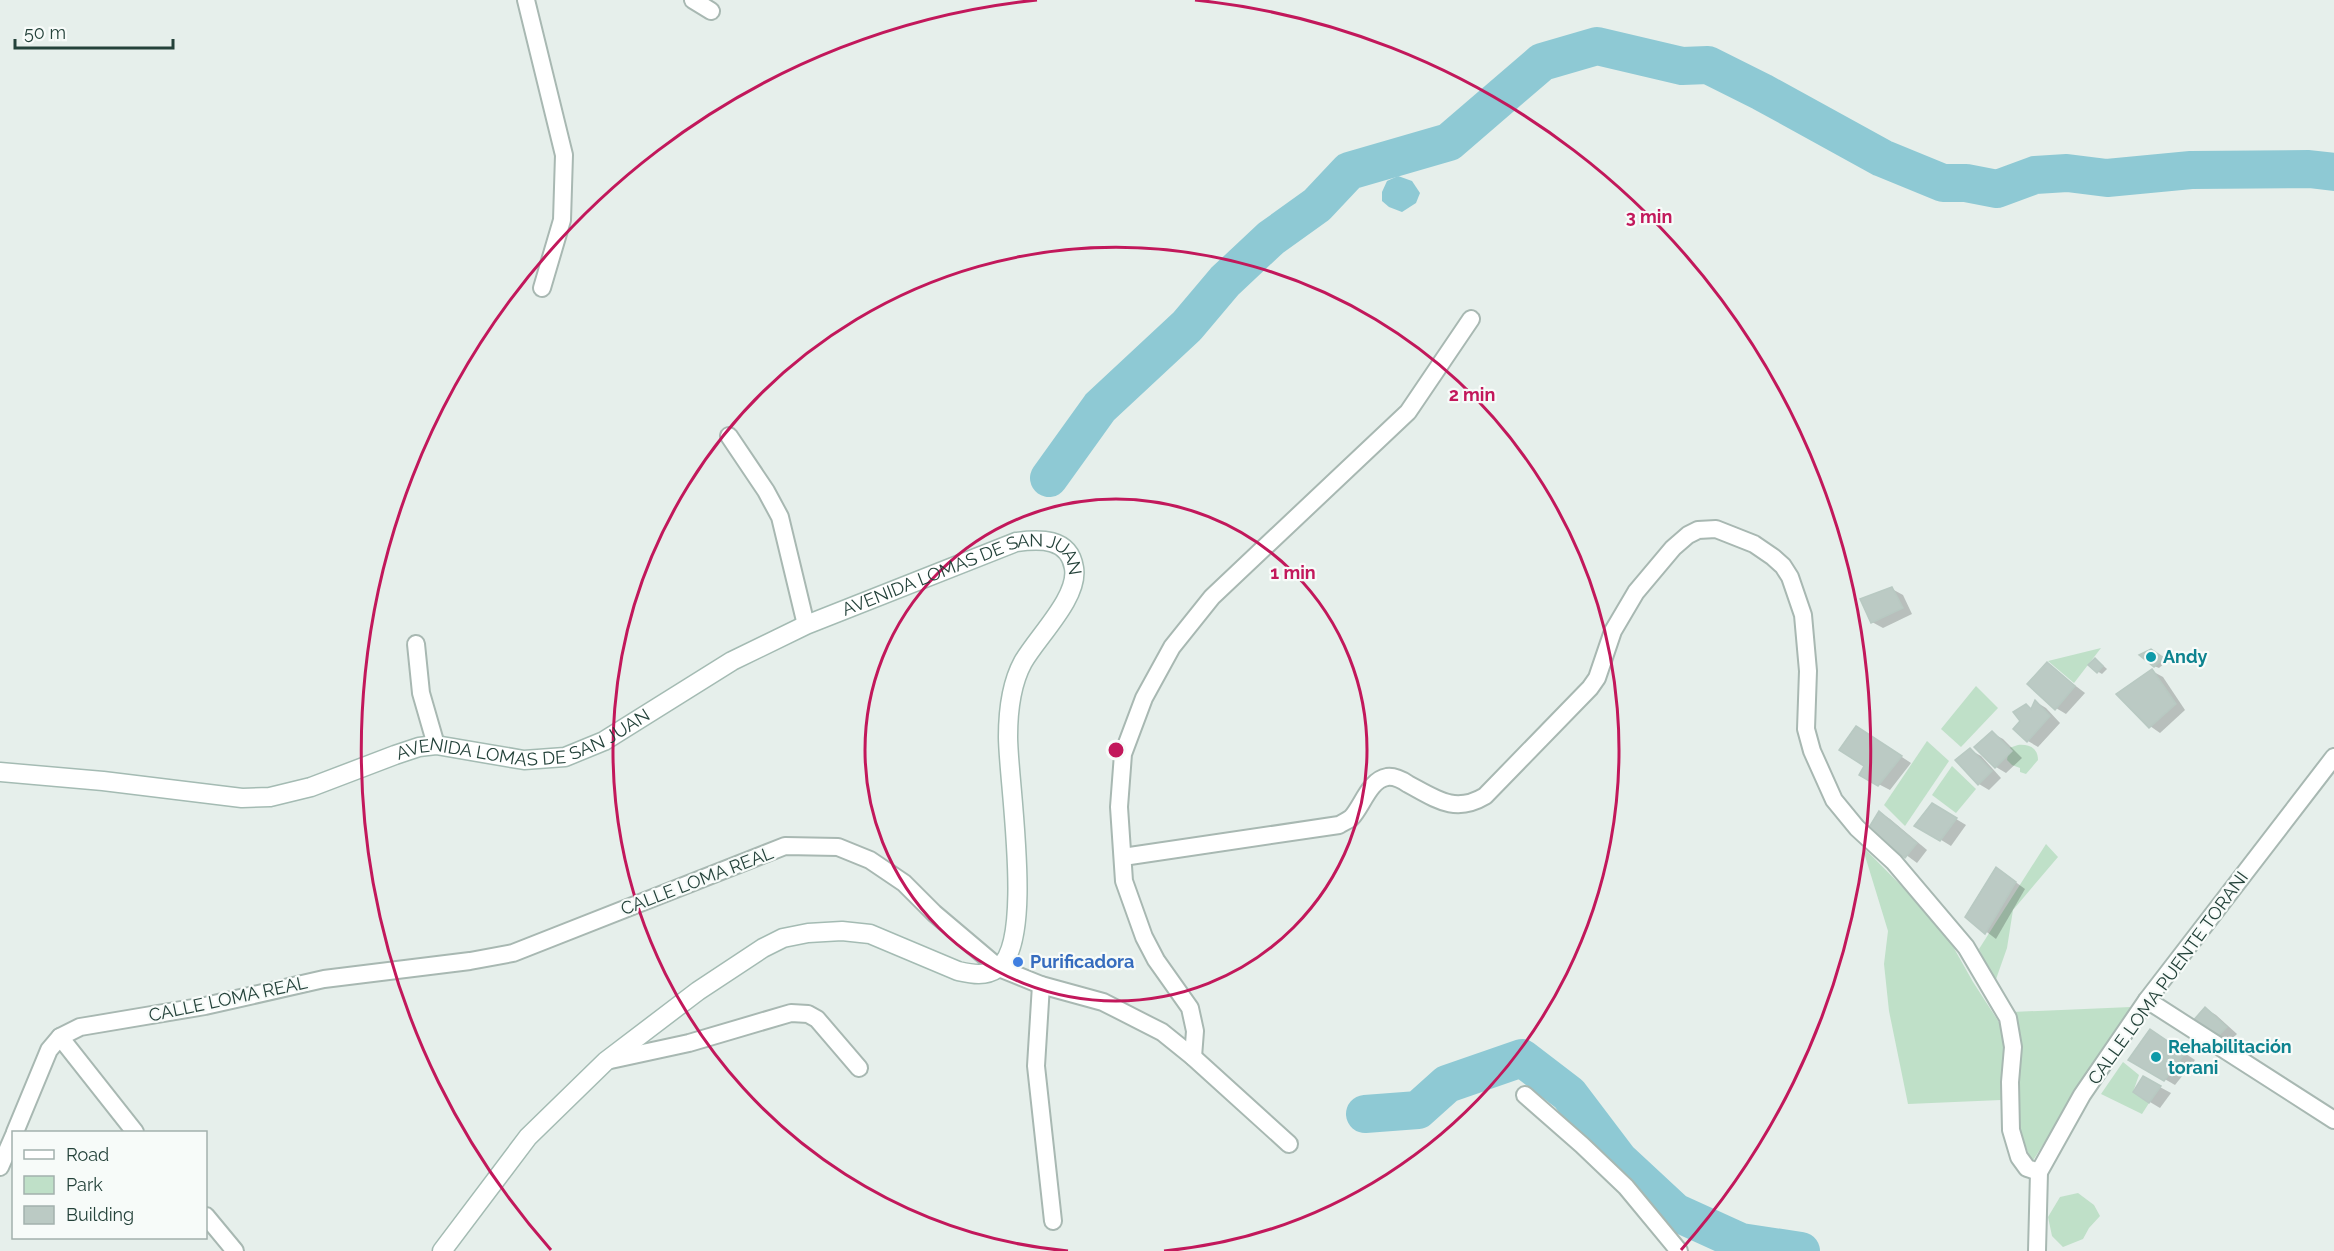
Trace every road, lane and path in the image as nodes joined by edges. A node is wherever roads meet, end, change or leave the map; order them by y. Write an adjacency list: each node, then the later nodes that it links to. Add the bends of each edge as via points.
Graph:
1 (526, 0): 4 (street, via 564,155 562,220)
2 (693, 0): 3 (street)
3 (711, 11)
4 (542, 288)
5 (1471, 319): 12 (street, via 1408,411 1212,597 1172,646 1144,698 1123,754 1119,807)
6 (729, 436): 7 (street, via 780,518)
7 (806, 625): 9 (main road, AVENIDA LOMAS DE SAN JUAN, via 732,661 604,741 565,757 524,760); 13 (main road, AVENIDA LOMAS DE SAN JUAN, via 1016,542 1039,539 1055,543 1074,564 1076,578 1070,593 1022,663 1009,701 1018,912 1009,953)
8 (416, 644): 9 (street, via 421,693)
9 (436, 745): 11 (main road, AVENIDA LOMAS DE SAN JUAN, via 419,747 311,787 270,797 242,798 103,780)
10 (2334, 757): 15 (street, CALLE LOMA PUENTE TORANI)
11 (0, 772)
12 (1123, 857): 17 (street, via 1124,881 1140,928 1156,960 1190,1008 1195,1031); 27 (street, via 1339,825 1350,819 1385,777 1395,777 1461,806 1473,803 1485,796 1590,688 1612,631 1636,592 1673,548 1698,530 1716,529 1754,544 1773,557 1790,577 1803,615 1808,671 1806,729 1812,751 1834,800 1894,862 1966,947 2008,1018 2013,1047 2011,1130 2019,1157 2027,1168)
13 (999, 968): 14 (street, CALLE LOMA REAL); 16 (street, CALLE LOMA REAL, via 904,883 870,860 838,847 785,846 513,952 324,979 205,1006 80,1027); 18 (main road, via 981,975 970,974 870,934 808,933 783,938 698,991)
14 (1041, 985): 17 (street, CALLE LOMA REAL, via 1103,1002 1162,1032); 29 (street, via 1036,1066)
15 (2147, 1000): 21 (street); 27 (street, CALLE LOMA PUENTE TORANI, via 2082,1095)
16 (60, 1037): 22 (street, via 49,1050); 23 (street)
17 (1193, 1057): 25 (street, CALLE LOMA REAL)
18 (606, 1061): 19 (street, via 689,1043 790,1013 817,1019); 31 (main road, via 528,1137)
19 (859, 1068)
20 (1525, 1095): 32 (street, via 1626,1187)
21 (2334, 1120)
22 (15, 1131)
23 (134, 1131)
24 (12, 1139): 26 (street)
25 (1289, 1144)
26 (0, 1167)
27 (2039, 1172): 33 (street, CALLE LOMA PUENTE TORANI)
28 (207, 1217): 30 (street)
29 (1053, 1221)
30 (235, 1251)
31 (441, 1251)
32 (1678, 1251)
33 (2037, 1251)

